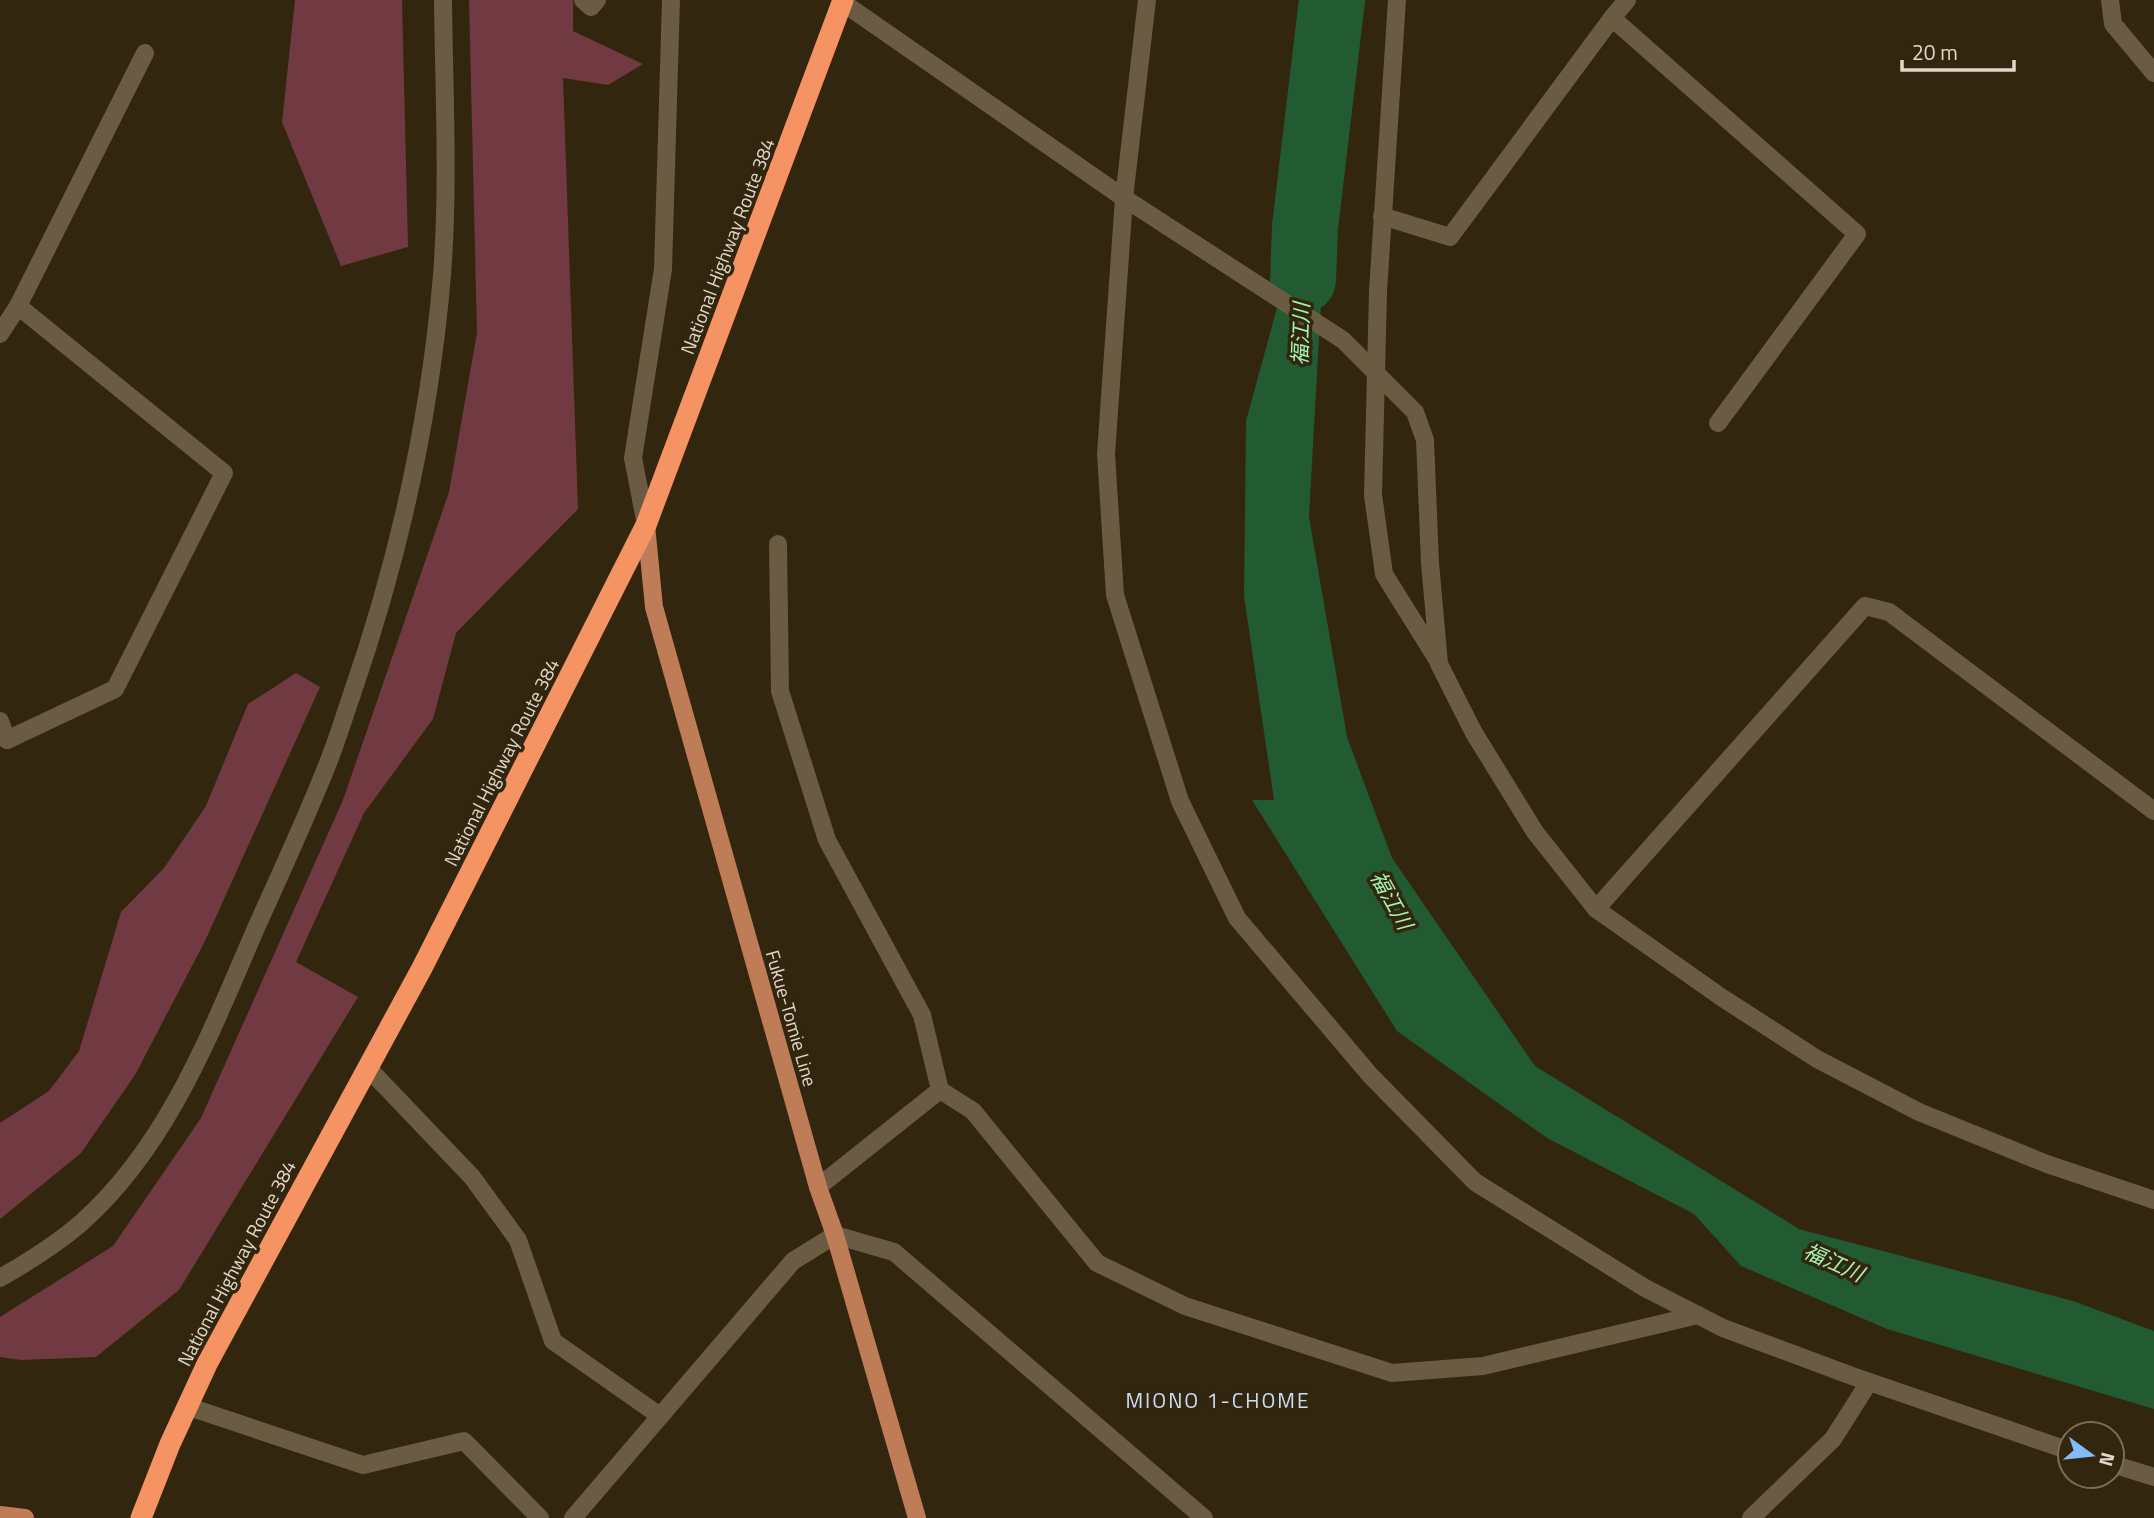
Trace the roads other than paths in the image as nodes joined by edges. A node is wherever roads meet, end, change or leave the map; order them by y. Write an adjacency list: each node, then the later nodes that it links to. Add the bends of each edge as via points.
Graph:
1 (443, 0): 29 (street, via 442,274 420,445 396,549 325,771 204,1047 165,1119 124,1177 81,1223)
2 (583, 0): 3 (street, via 591,7)
3 (597, 0)
4 (671, 0): 18 (street, via 663,270 633,458)
5 (1147, 0): 13 (street)
6 (1397, 0): 14 (street)
7 (1627, 0): 10 (street)
8 (2110, 0): 12 (street, via 2113,24)
9 (842, 1): 13 (street); 18 (highway, National Highway Route 384)
10 (1612, 18): 14 (street, via 1450,237); 17 (street, via 1857,234)
11 (145, 53): 15 (street)
12 (2154, 73)
13 (1124, 198): 20 (street, via 1343,340 1415,412 1425,440); 30 (street, via 1106,454 1115,595 1180,801 1237,918 1370,1074 1475,1182 1645,1288)
14 (1382, 216): 20 (street, via 1373,495 1384,574)
15 (18, 306): 16 (street); 21 (street, via 224,473 115,689 7,740)
16 (0, 334)
17 (1718, 423)
18 (646, 526): 24 (highway, National Highway Route 384, via 422,968); 26 (main road, Fukue-Tomie Line, via 654,607)
19 (778, 544): 25 (street, via 780,691 827,840 922,1014)
20 (1439, 664): 23 (street, via 1474,733 1535,832)
21 (0, 721)
22 (2154, 811): 23 (street, via 1889,612 1865,606)
23 (1596, 909): 27 (street, via 1817,1059 1919,1112 2047,1164)
24 (367, 1067): 32 (highway, National Highway Route 384); 33 (street, via 472,1177 518,1240 553,1340)
25 (940, 1090): 26 (street); 30 (street, via 973,1111 1097,1263 1185,1306 1392,1373 1483,1366)
26 (818, 1186): 28 (main road, Fukue-Tomie Line)
27 (2154, 1200)
28 (835, 1235): 33 (street, via 793,1261); 42 (main road, Fukue-Tomie Line); 43 (street, via 894,1252)
29 (0, 1278)
30 (1698, 1315): 31 (street)
31 (1869, 1382): 34 (street); 44 (street, via 1833,1439)
32 (186, 1406): 39 (highway, National Highway Route 384); 40 (street, via 363,1465 464,1441)
33 (660, 1416): 41 (street)
34 (2056, 1446)
35 (2126, 1468): 36 (street)
36 (2154, 1477)
37 (0, 1515): 38 (main road)
38 (25, 1518)
39 (141, 1518)
40 (540, 1518)
41 (573, 1518)
42 (917, 1518)
43 (1204, 1518)
44 (1751, 1518)

